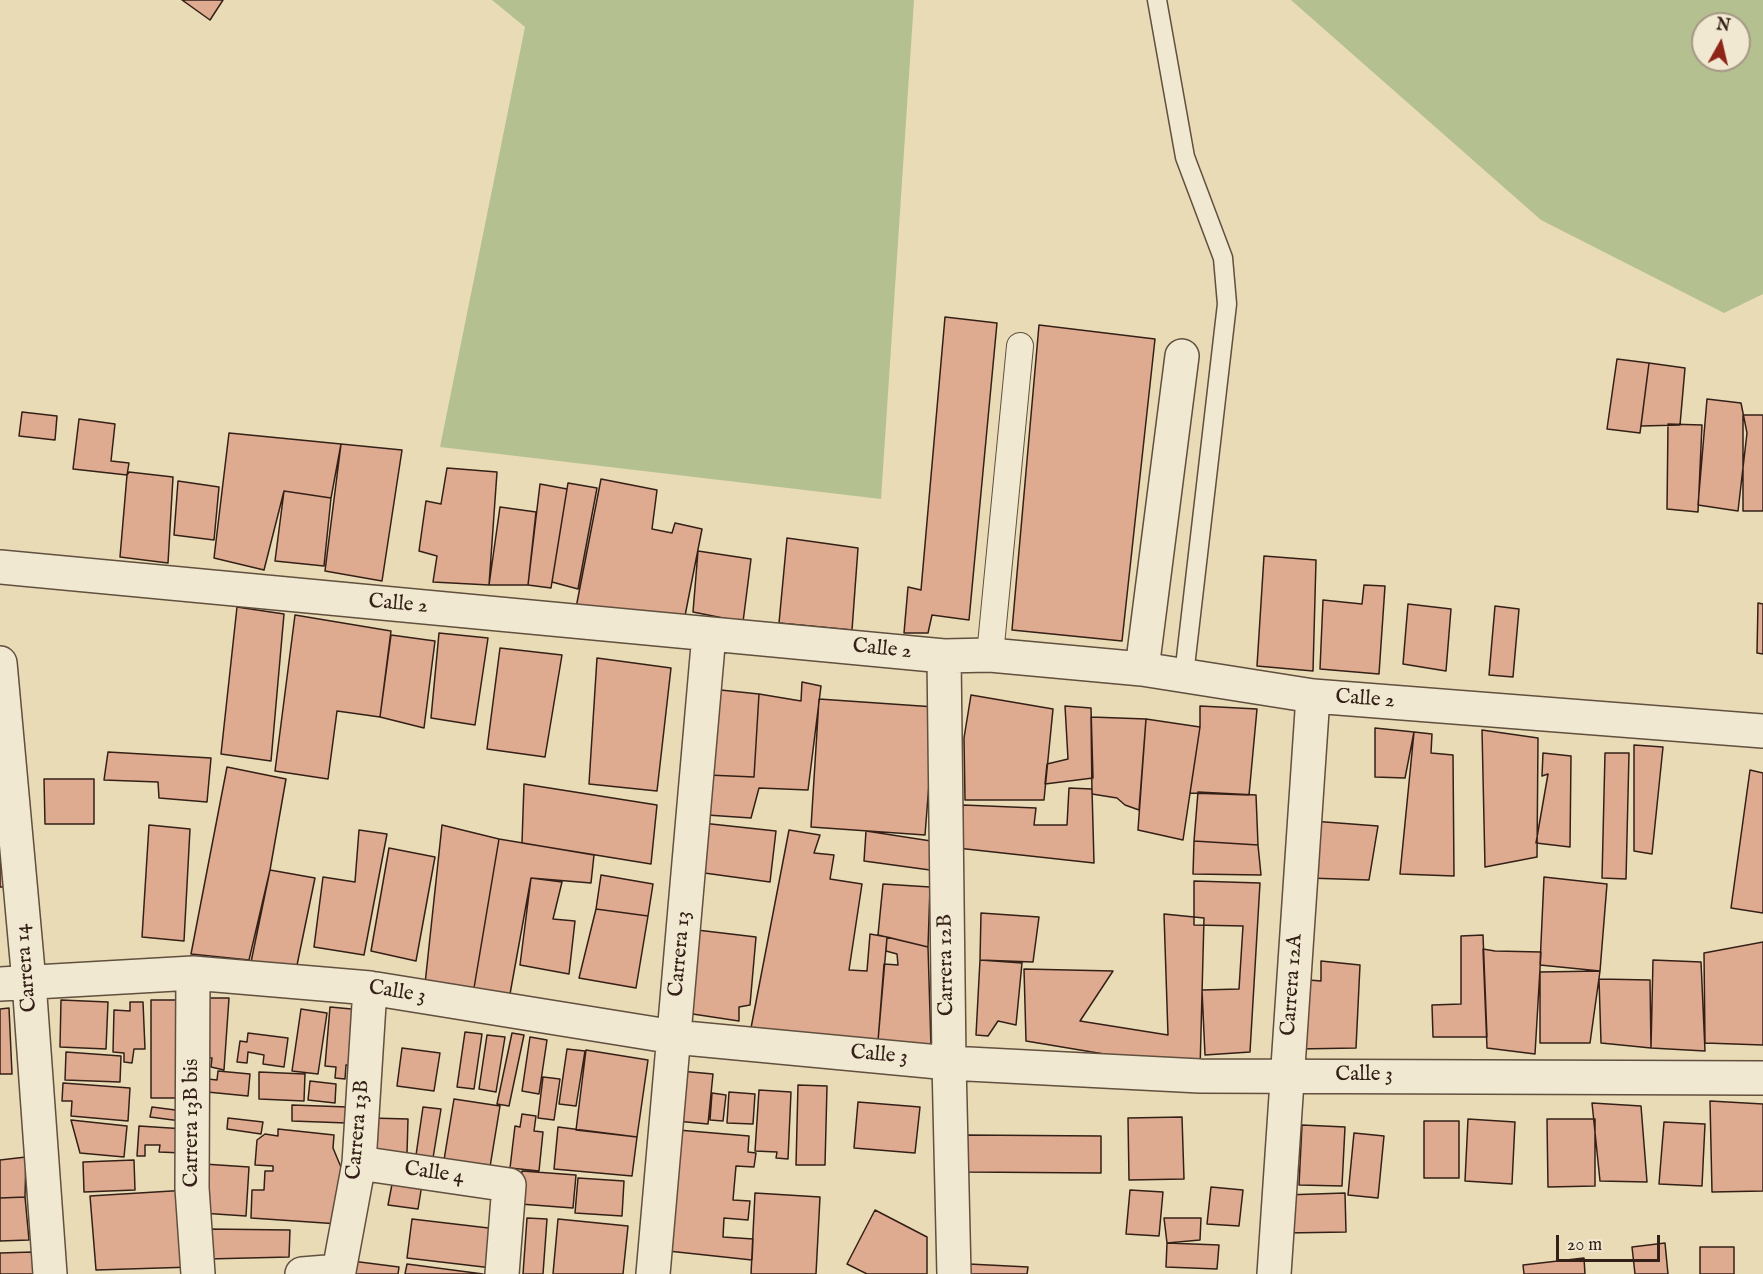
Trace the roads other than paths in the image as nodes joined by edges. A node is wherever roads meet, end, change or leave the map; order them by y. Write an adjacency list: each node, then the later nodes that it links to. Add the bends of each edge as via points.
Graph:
1 (1157, 0): 10 (lane, via 1185,157 1223,258 1227,304)
2 (1020, 346): 6 (street)
3 (1182, 356): 9 (street)
4 (0, 567): 5 (street, Calle 2)
5 (709, 634): 7 (street, Calle 2); 16 (street, Carrera 13)
6 (990, 655): 7 (street, Calle 2); 9 (street, Calle 2)
7 (944, 656): 17 (street, Carrera 12B)
8 (0, 663): 14 (street, Carrera 14)
9 (1142, 669): 10 (street, Calle 2)
10 (1184, 675): 11 (street, Calle 2)
11 (1313, 696): 12 (street, Calle 2); 18 (street, Carrera 12A)
12 (1763, 731)
13 (194, 973): 14 (street, Calle 3); 15 (street, Calle 3); 22 (street, Carrera 13B bis, via 192,1188)
14 (14, 983): 21 (street, Carrera 14)
15 (370, 988): 16 (street, Calle 3); 20 (street, Carrera 13B)
16 (674, 1037): 17 (street, Calle 3); 25 (street, Carrera 13)
17 (949, 1063): 18 (street, Calle 3, via 1200,1076); 26 (street, Carrera 12B)
18 (1286, 1075): 19 (street, Calle 3); 27 (street, Carrera 12A)
19 (1763, 1078)
20 (359, 1163): 23 (street, Carrera 13B, via 339,1271); 24 (street, Calle 4, via 509,1185)
21 (50, 1274)
22 (198, 1274)
23 (302, 1274)
24 (502, 1274)
25 (653, 1274)
26 (954, 1274)
27 (1274, 1274)

